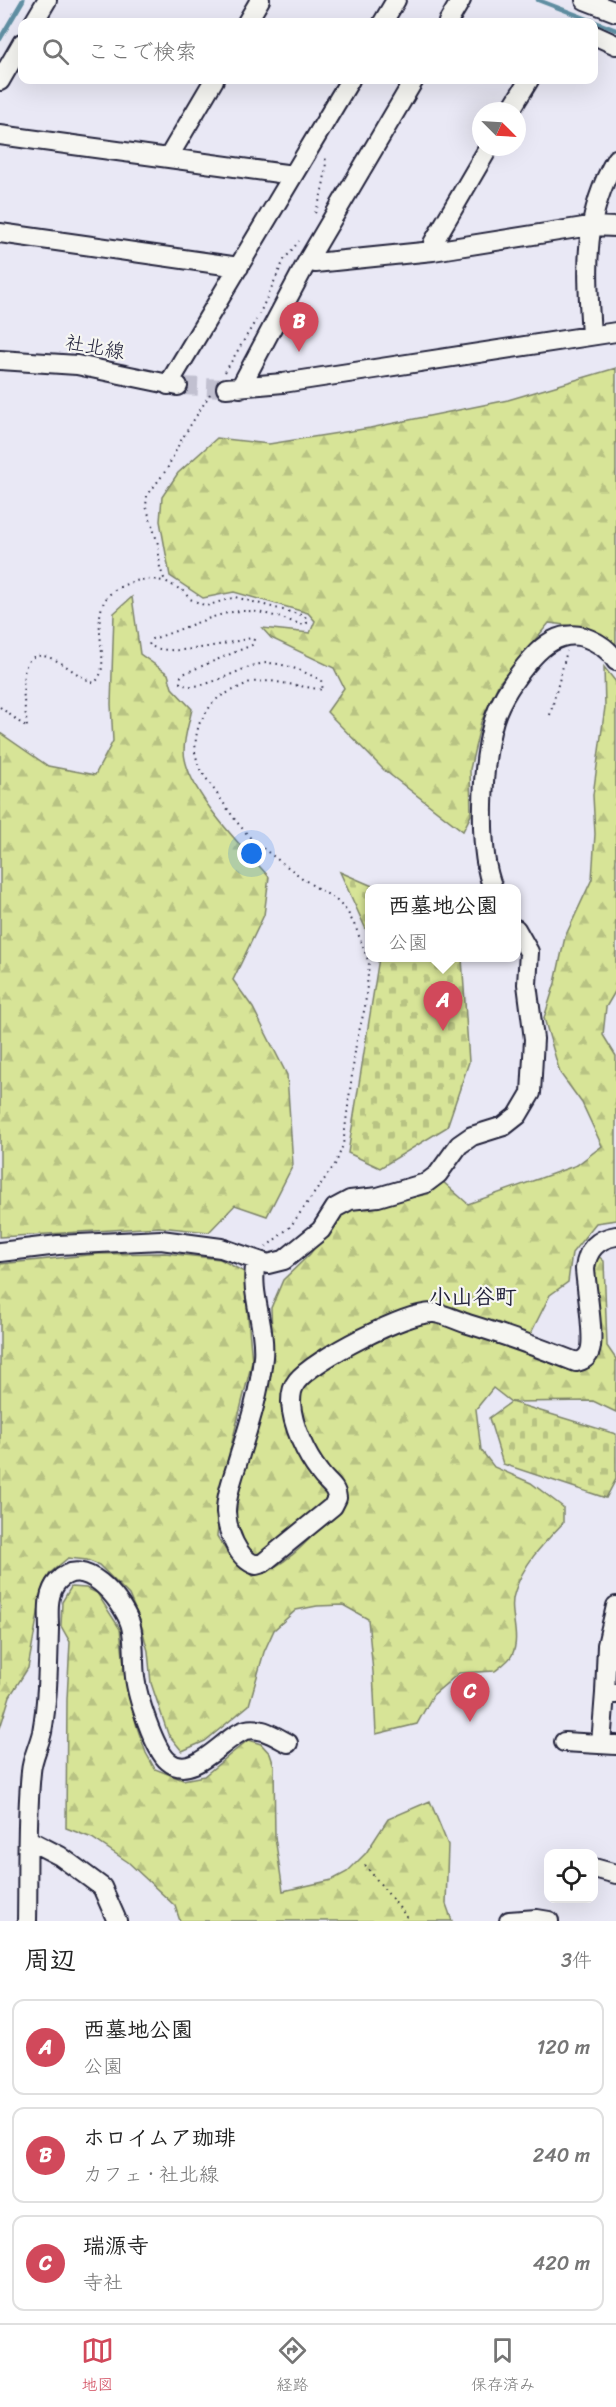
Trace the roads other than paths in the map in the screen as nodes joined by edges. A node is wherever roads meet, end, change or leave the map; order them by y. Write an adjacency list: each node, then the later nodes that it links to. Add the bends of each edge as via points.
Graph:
1 (47, 0): 7 (street)
2 (260, 0): 8 (street)
3 (396, 0): 9 (street)
4 (461, 0): 10 (street)
5 (585, 0): 6 (street)
6 (616, 12)
7 (36, 18)
8 (249, 18)
9 (385, 18)
10 (450, 18)
11 (598, 37): 12 (street)
12 (616, 45)
13 (18, 50): 14 (street)
14 (0, 81)
15 (212, 84): 22 (street)
16 (348, 84): 24 (street)
17 (412, 84): 29 (street)
18 (527, 84): 19 (street)
19 (516, 102)
20 (0, 135): 22 (street)
21 (484, 156): 28 (street, via 433,243)
22 (168, 158): 24 (street)
23 (616, 159): 25 (street)
24 (293, 176): 30 (street)
25 (590, 226): 26 (street); 28 (street); 32 (street, via 587,263)
26 (616, 226)
27 (0, 233): 30 (street)
28 (433, 251): 29 (street, via 315,263)
29 (308, 260): 32 (street, via 225,386 283,383)
30 (239, 267): 33 (street, 社北線, via 174,385 77,365)
31 (616, 332): 32 (street)
32 (591, 335)
33 (0, 360)
34 (616, 662): 35 (street, via 612,653 597,642 571,635 552,640 523,668 495,718 485,782 485,859)
35 (492, 884)
36 (521, 938): 39 (street, via 529,952 527,984 534,1039 531,1093 518,1115 504,1126 472,1136 459,1145 438,1174 426,1183 378,1197 350,1200 335,1208 321,1230 284,1260)
37 (616, 1236): 39 (street, via 601,1240 586,1260 592,1344 580,1361 434,1313 397,1321 330,1354 298,1378 291,1402 299,1432 306,1451 334,1487 337,1498 333,1506 256,1565 244,1558 230,1534 226,1511 264,1353)
38 (0, 1252): 39 (street, via 161,1240 221,1248)
39 (256, 1262)
40 (616, 1606): 41 (street, via 607,1645)
41 (610, 1693): 44 (street)
42 (564, 1742): 44 (street)
43 (288, 1743): 45 (street, via 259,1729 245,1730 204,1760 186,1767 169,1762 160,1750 135,1682 130,1624 98,1581 75,1570 61,1578 49,1599 48,1666 42,1733 31,1770)
44 (608, 1745)
45 (29, 1840): 48 (street); 49 (street, via 60,1856 102,1887)
46 (598, 1869): 47 (street)
47 (616, 1874)
48 (27, 1921)
49 (117, 1921)
50 (509, 1921): 51 (street)
51 (549, 1921)

